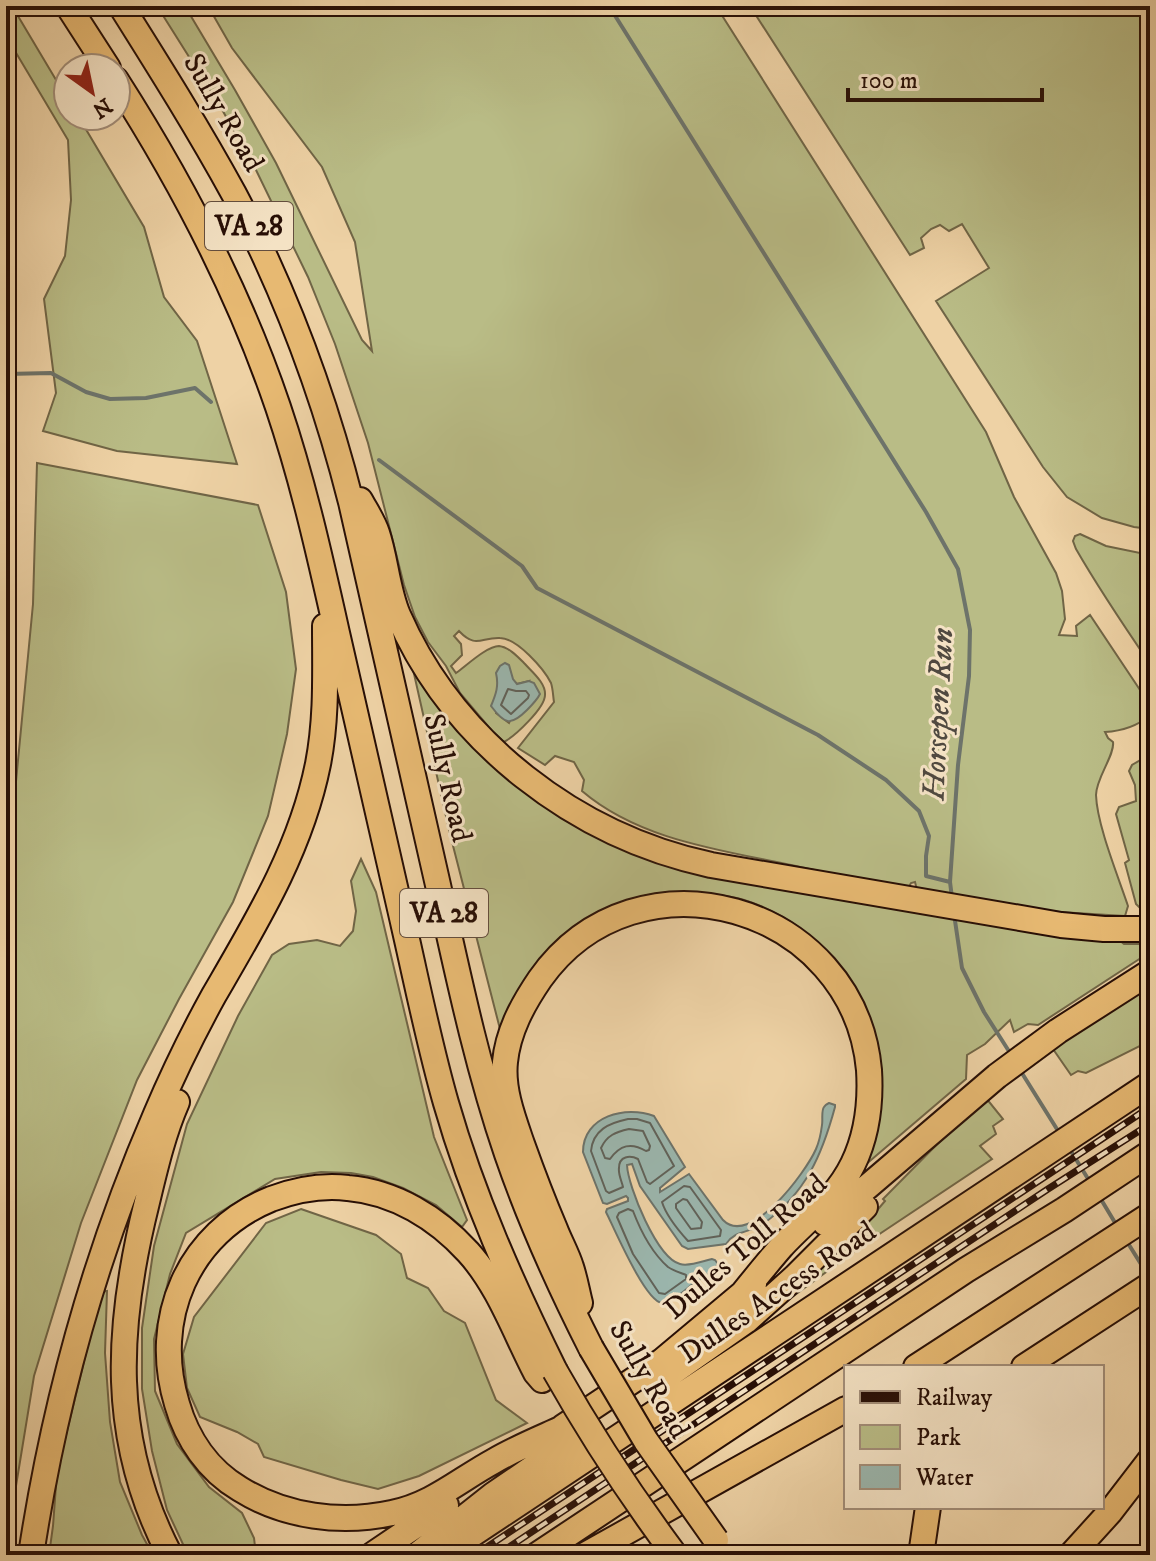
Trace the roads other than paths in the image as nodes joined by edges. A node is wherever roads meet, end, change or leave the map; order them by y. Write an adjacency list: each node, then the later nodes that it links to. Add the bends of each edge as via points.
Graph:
1 (68, 6): 3 (highway)
2 (121, 6): 5 (highway, Sully Road / VA 28, via 251,229 296,329)
3 (98, 52)
4 (132, 107): 6 (highway, VA 28, via 192,211 252,339 288,437)
5 (341, 464): 8 (highway, via 376,531 398,614 425,666 473,729 514,768 593,822 663,853 711,865 1082,928); 16 (highway, Sully Road / VA 28, via 485,1083 531,1218)
6 (324, 575): 7 (highway, via 325,703 318,764 294,845); 19 (highway, VA 28, via 446,1104)
7 (254, 928): 25 (highway, via 180,1063 122,1196 65,1380); 26 (highway, via 173,1111 132,1272 123,1367 127,1429 145,1499)
8 (1150, 929)
9 (1150, 972): 11 (highway, Dulles Toll Road, via 1058,1031)
10 (1150, 1084): 29 (highway, Dulles Access Road)
11 (939, 1124): 15 (highway, Dulles Toll Road); 28 (highway, via 863,1209 746,1321 515,1479)
12 (1141, 1159): 30 (highway)
13 (1150, 1215): 17 (highway)
14 (1150, 1285): 18 (highway)
15 (743, 1293): 16 (highway, via 825,1204 853,1165 869,1096 862,1030 828,970 777,928 716,907 685,904 640,910 594,929 553,962 518,1016 507,1046 506,1090 542,1199 572,1268); 21 (highway, Dulles Toll Road, via 662,1361)
16 (591, 1348): 24 (highway, Sully Road / VA 28, bridge, via 654,1453)
17 (919, 1365)
18 (1027, 1365)
19 (549, 1375): 21 (highway, via 536,1373 491,1283 466,1249 409,1206 348,1188 292,1192 233,1221 193,1265 171,1319 169,1370 191,1438 234,1485 286,1510 353,1518 408,1509); 32 (highway, bridge)
20 (844, 1410): 31 (highway)
21 (565, 1427): 27 (highway, Dulles Toll Road)
22 (1150, 1460): 34 (highway)
23 (928, 1509): 33 (highway)
24 (722, 1547)
25 (31, 1555)
26 (170, 1555)
27 (372, 1555)
28 (417, 1555)
29 (441, 1555)
30 (537, 1555)
31 (585, 1555)
32 (675, 1555)
33 (921, 1555)
34 (1071, 1555)

